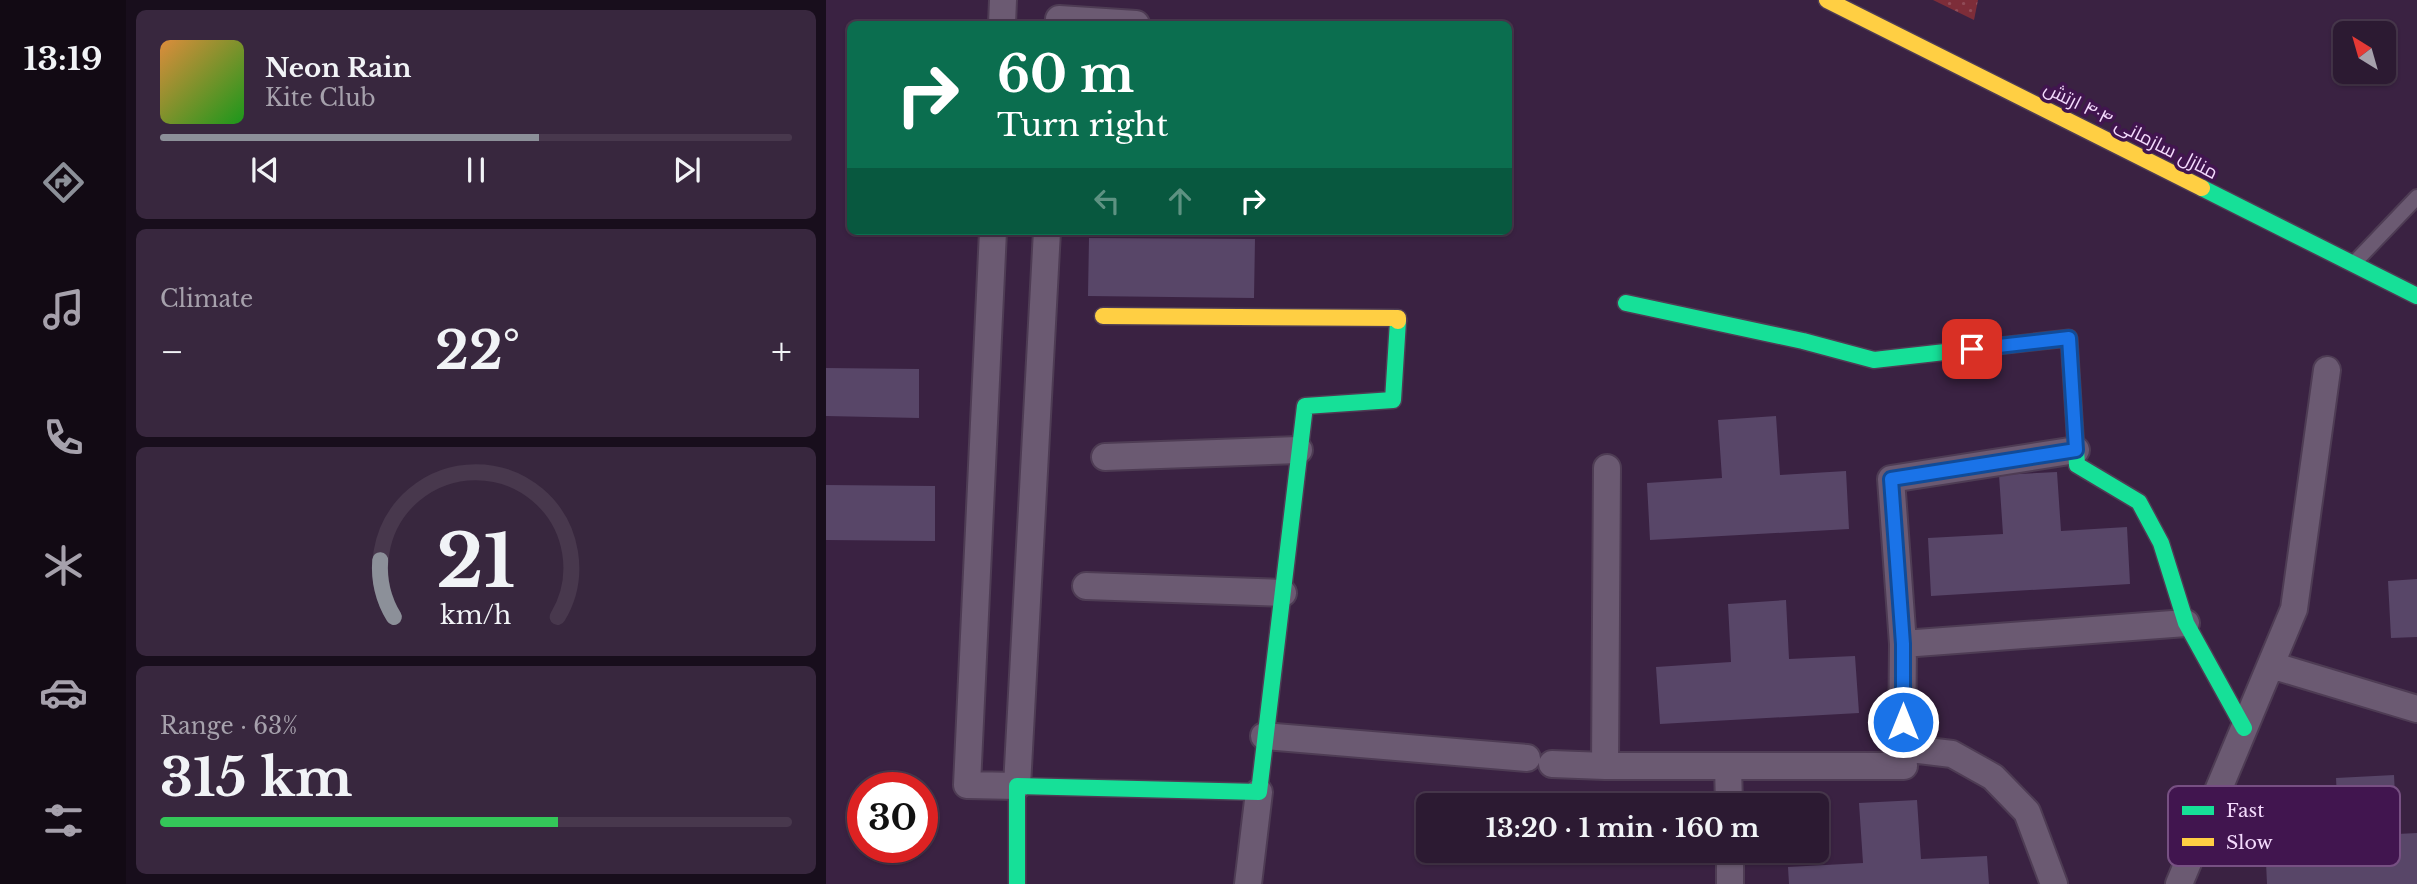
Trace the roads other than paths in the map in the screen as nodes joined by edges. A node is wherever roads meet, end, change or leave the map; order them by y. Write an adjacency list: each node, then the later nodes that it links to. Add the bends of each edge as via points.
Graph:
1 (1003, 0): 4 (street)
2 (1827, 0): 9 (street, منازل سازمانی ۴۰۴ ارتش)
3 (1059, 15): 5 (street)
4 (1002, 21)
5 (1110, 21)
6 (2417, 197): 9 (lane)
7 (993, 235): 29 (street, via 967,785)
8 (1048, 235): 29 (street)
9 (2352, 265): 10 (street, منازل سازمانی ۴۰۴ ارتش)
10 (2417, 296)
11 (1626, 303): 15 (street, via 1874,360 2069,338)
12 (1103, 316): 14 (street, via 1398,318 1393,400 1305,406)
13 (2327, 370): 22 (street, via 2294,609)
14 (1299, 450): 16 (street); 19 (street)
15 (2076, 450): 20 (street, via 2077,465 2139,502 2161,543); 21 (street, via 1891,479)
16 (1105, 457)
17 (1607, 468): 27 (street)
18 (1086, 586): 19 (street)
19 (1283, 593): 25 (street)
20 (2186, 623): 21 (street); 24 (street)
21 (1903, 644): 26 (street)
22 (2271, 665): 23 (street); 24 (street)
23 (2417, 709)
24 (2244, 728): 30 (street)
25 (1264, 736): 27 (street); 31 (street)
26 (1902, 748): 28 (street, via 1904,766); 38 (street, via 1952,754 1993,777 2027,812)
27 (1605, 766): 28 (street)
28 (1728, 766): 32 (street)
29 (1017, 786): 31 (street); 35 (street)
30 (2220, 786)
31 (1259, 792): 36 (street)
32 (1729, 793)
33 (1730, 863): 37 (street)
34 (2186, 866): 39 (street)
35 (1017, 884)
36 (1248, 884)
37 (1730, 884)
38 (2054, 884)
39 (2179, 884)

